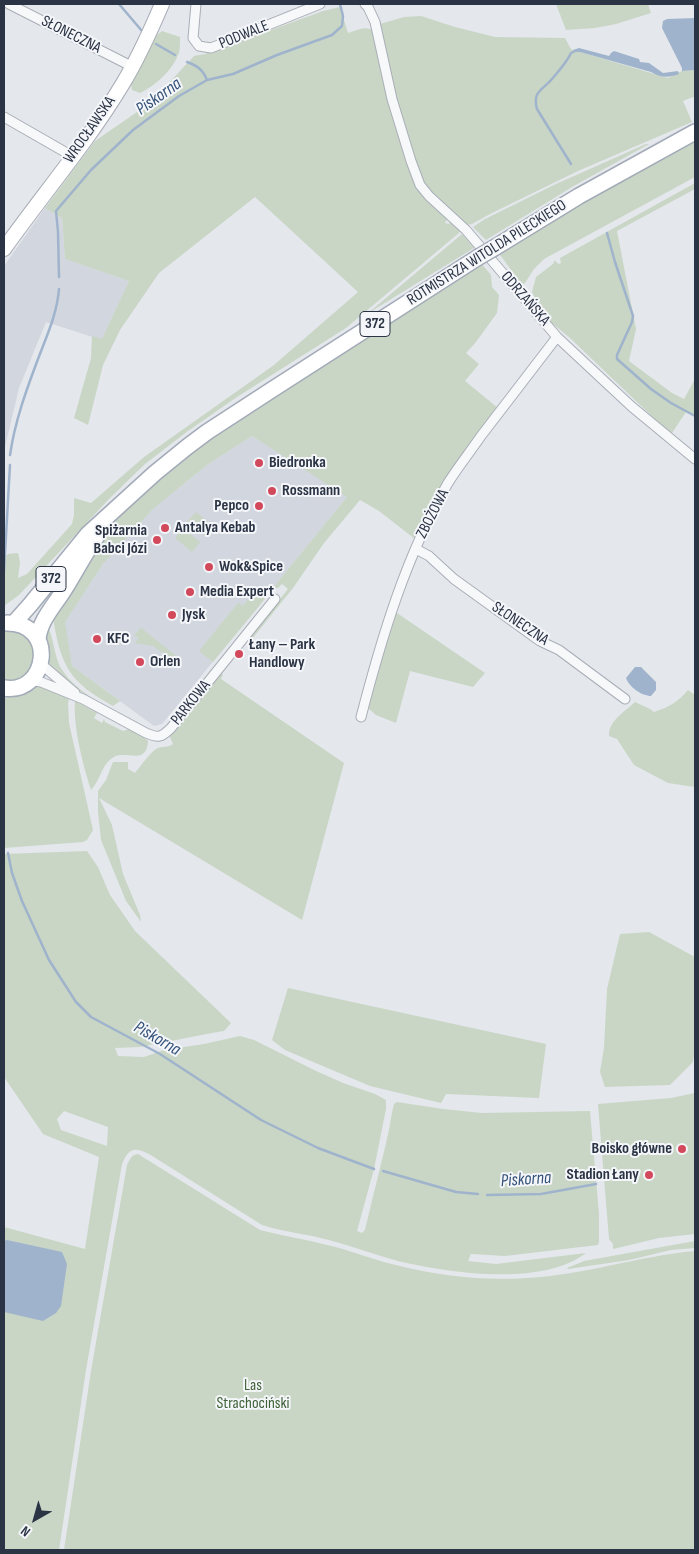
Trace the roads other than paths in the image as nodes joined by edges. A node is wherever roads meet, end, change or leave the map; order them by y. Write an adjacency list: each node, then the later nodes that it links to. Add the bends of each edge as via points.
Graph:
1 (9, 4): 6 (street, SŁONECZNA)
2 (162, 4): 6 (main road, WROCŁAWSKA)
3 (196, 4): 4 (street, PODWALE, via 193,38 199,46 211,48)
4 (320, 4)
5 (365, 4): 11 (street, ODRZAŃSKA, via 375,22 392,99 420,185 466,230)
6 (132, 67): 9 (main road, WROCŁAWSKA)
7 (4, 117): 9 (street)
8 (695, 132): 13 (main road, ROTMISTRZA WITOLDA PILECKIEGO / 372, bridge, via 579,196 494,248 207,432)
9 (72, 156): 10 (main road, WROCŁAWSKA)
10 (4, 248)
11 (558, 337): 12 (street, ODRZAŃSKA, via 631,406); 14 (street, ZBOŻOWA, via 461,464 425,526)
12 (695, 459)
13 (116, 508): 16 (main road, ROTMISTRZA WITOLDA PILECKIEGO / 372, via 88,534 30,605); 17 (main road, ROTMISTRZA WITOLDA PILECKIEGO / 372, via 45,617)
14 (416, 549): 22 (street, SŁONECZNA); 23 (street, ZBOŻOWA, via 400,584)
15 (275, 599): 21 (street, PARKOWA, via 171,728 160,737 146,733)
16 (9, 623): 17 (main road, 372, via 28,628)
17 (38, 639): 18 (main road, 372)
18 (41, 664): 19 (main road); 21 (street)
19 (30, 680): 20 (main road, via 19,687); 21 (street)
20 (5, 689)
21 (83, 699)
22 (625, 699)
23 (361, 717)

